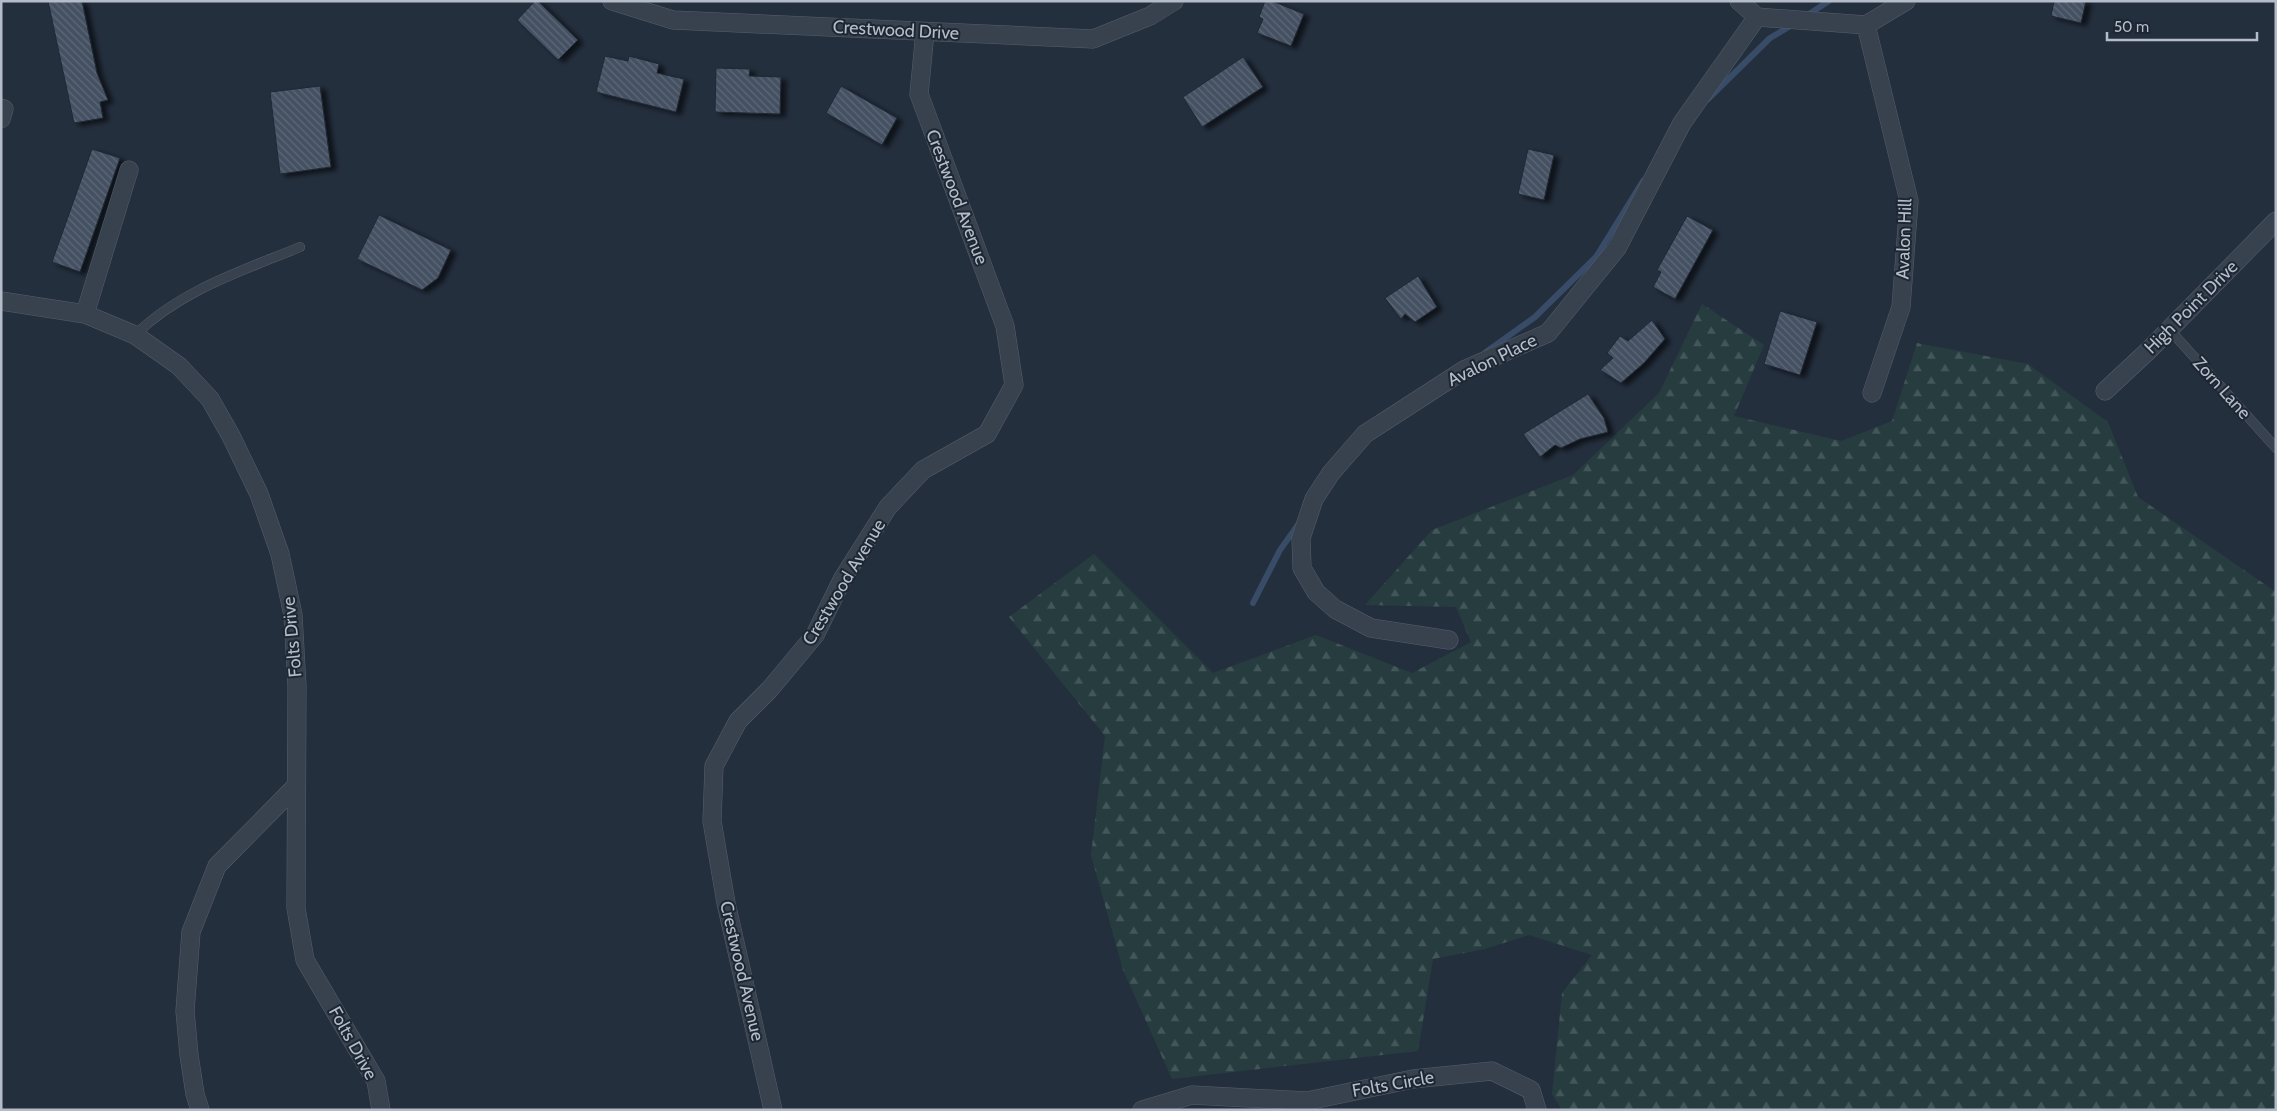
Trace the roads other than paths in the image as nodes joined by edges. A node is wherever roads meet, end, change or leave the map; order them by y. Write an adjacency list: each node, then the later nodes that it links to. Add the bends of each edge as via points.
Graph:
1 (612, 1): 7 (street, Crestwood Drive, via 673,20)
2 (1174, 1): 7 (street, Crestwood Drive, via 1150,16 1093,39)
3 (1739, 1): 5 (street)
4 (1906, 1): 6 (street)
5 (1757, 17): 6 (street); 20 (street, Avalon Place, via 1682,122 1617,248 1548,333 1464,370 1365,434 1331,473 1314,499 1301,538 1302,568 1316,592 1335,609 1371,628)
6 (1866, 24): 18 (street, Avalon Hill, via 1909,201 1901,308)
7 (925, 32): 24 (street, Crestwood Avenue, via 918,94 1006,326 1014,385 987,434 923,470 888,507 843,578 815,635 770,690 738,721 714,766 712,821 726,903)
8 (1, 108): 9 (street, via 4,109)
9 (1, 119)
10 (129, 170): 14 (street)
11 (2276, 221): 15 (street, High Point Drive)
12 (300, 246): 16 (lane, via 200,288 155,316)
13 (1, 301): 14 (street, Folts Drive)
14 (85, 314): 16 (street, Folts Drive)
15 (2169, 329): 17 (street, High Point Drive); 19 (lane, Zorn Lane)
16 (136, 335): 21 (street, Folts Drive, via 179,366 210,399 259,494 280,554 293,614 297,686)
17 (2105, 391)
18 (1872, 393)
19 (2276, 448)
20 (1449, 640)
21 (295, 787): 22 (street, via 217,866 191,932 185,1011 189,1055); 23 (street, Folts Drive, via 296,908 305,960 376,1081)
22 (200, 1110)
23 (381, 1110)
24 (773, 1110)
25 (1142, 1110): 26 (street, Folts Circle, via 1192,1095 1307,1100 1413,1079 1492,1070 1531,1090)
26 (1537, 1110)

